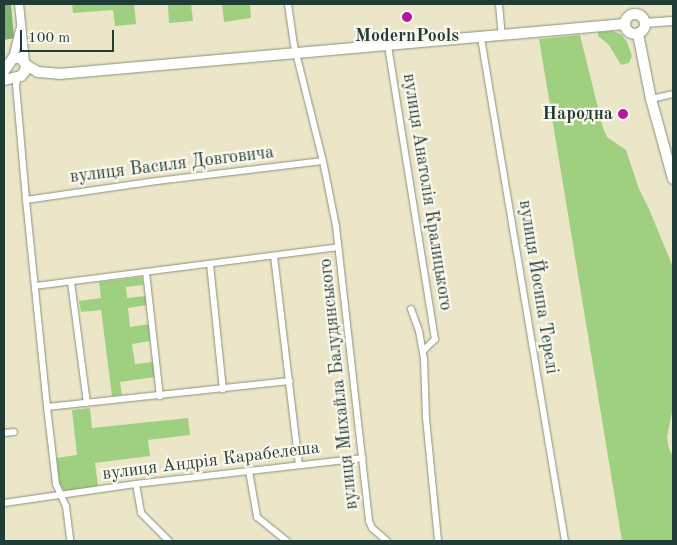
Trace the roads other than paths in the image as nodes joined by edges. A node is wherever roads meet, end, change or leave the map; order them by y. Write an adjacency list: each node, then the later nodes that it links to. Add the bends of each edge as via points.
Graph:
1 (19, 4): 9 (street)
2 (288, 4): 14 (street, вулиця Михайла Балудянського)
3 (499, 4): 11 (street)
4 (632, 4): 5 (main road)
5 (632, 15): 7 (main road, via 640,16); 8 (main road)
6 (673, 21): 7 (street)
7 (644, 23): 10 (main road)
8 (625, 24): 10 (main road, via 630,33); 11 (main road)
9 (21, 26): 15 (street); 16 (street)
10 (638, 34): 21 (main road)
11 (502, 36): 12 (main road)
12 (482, 38): 13 (main road); 51 (street, вулиця Йосипа Терелі)
13 (388, 46): 14 (main road); 32 (street, вулиця Анатолія Кралицького, via 434,341)
14 (296, 54): 17 (main road); 22 (street, вулиця Михайла Балудянського)
15 (26, 63): 16 (main road, via 21,58); 17 (main road, via 38,72); 18 (main road, via 25,71)
16 (8, 65): 18 (main road, via 10,73)
17 (59, 74): 18 (main road, via 42,78)
18 (18, 76): 19 (main road); 24 (street, via 16,85)
19 (4, 80)
20 (673, 94): 21 (street)
21 (651, 98): 23 (main road)
22 (323, 161): 24 (street, вулиця Василя Довговича); 25 (street, вулиця Михайла Балудянського)
23 (673, 179)
24 (26, 200): 30 (street)
25 (338, 247): 26 (street); 40 (street, вулиця Михайла Балудянського)
26 (274, 256): 27 (street); 33 (street)
27 (210, 264): 28 (street); 34 (street)
28 (146, 272): 29 (street); 35 (street)
29 (71, 282): 30 (street); 36 (street)
30 (34, 286): 37 (street)
31 (411, 308): 32 (street)
32 (425, 349): 50 (street, via 428,437)
33 (290, 381): 34 (street); 41 (street)
34 (223, 389): 35 (street)
35 (160, 396): 36 (street)
36 (86, 403): 37 (street)
37 (47, 408): 44 (street, via 56,484)
38 (14, 432): 39 (street)
39 (4, 433)
40 (363, 458): 41 (street, вулиця Андрія Карабелеша); 49 (street, вулиця Михайла Балудянського, via 369,521)
41 (300, 465): 42 (street, вулиця Андрія Карабелеша)
42 (249, 471): 43 (street, вулиця Андрія Карабелеша); 48 (street, via 257,517)
43 (136, 484): 44 (street, вулиця Андрія Карабелеша); 47 (street, via 141,513)
44 (63, 495): 45 (street, вулиця Андрія Карабелеша); 46 (street)
45 (4, 503)
46 (70, 541)
47 (170, 541)
48 (287, 541)
49 (386, 541)
50 (438, 541)
51 (565, 541)

